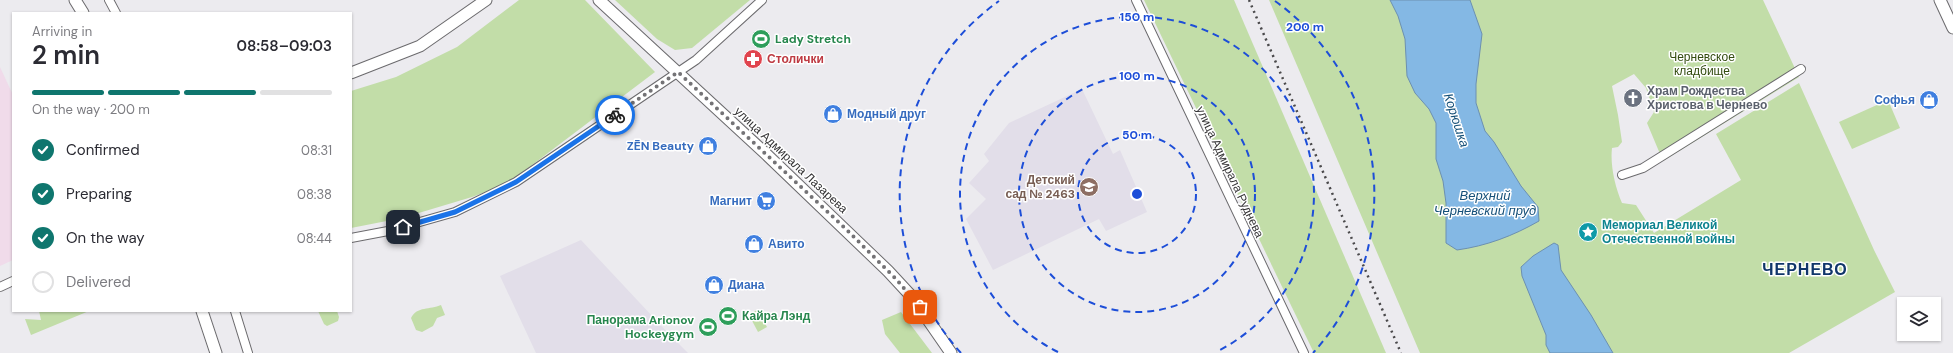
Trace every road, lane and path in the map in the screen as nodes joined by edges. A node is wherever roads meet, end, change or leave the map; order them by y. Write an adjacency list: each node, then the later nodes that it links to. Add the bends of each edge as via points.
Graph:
1 (75, 0): 8 (street)
2 (109, 0): 9 (street)
3 (486, 0): 13 (street, via 420,46)
4 (599, 0): 12 (street, улица Адмирала Лазарева)
5 (762, 0): 12 (street, via 696,60)
6 (1136, 0): 23 (street, улица Адмирала Руднева)
7 (1940, 0): 10 (street)
8 (82, 12)
9 (115, 12)
10 (1953, 28)
11 (1801, 69): 14 (street, via 1643,168)
12 (678, 72): 15 (street, via 516,182 455,212 388,231); 22 (street, улица Адмирала Лазарева, via 896,279 920,307)
13 (352, 73)
14 (1622, 174)
15 (352, 238)
16 (12, 281): 17 (street)
17 (0, 287)
18 (202, 312): 20 (street)
19 (235, 312): 21 (street)
20 (216, 353)
21 (248, 353)
22 (951, 353)
23 (1304, 353)

